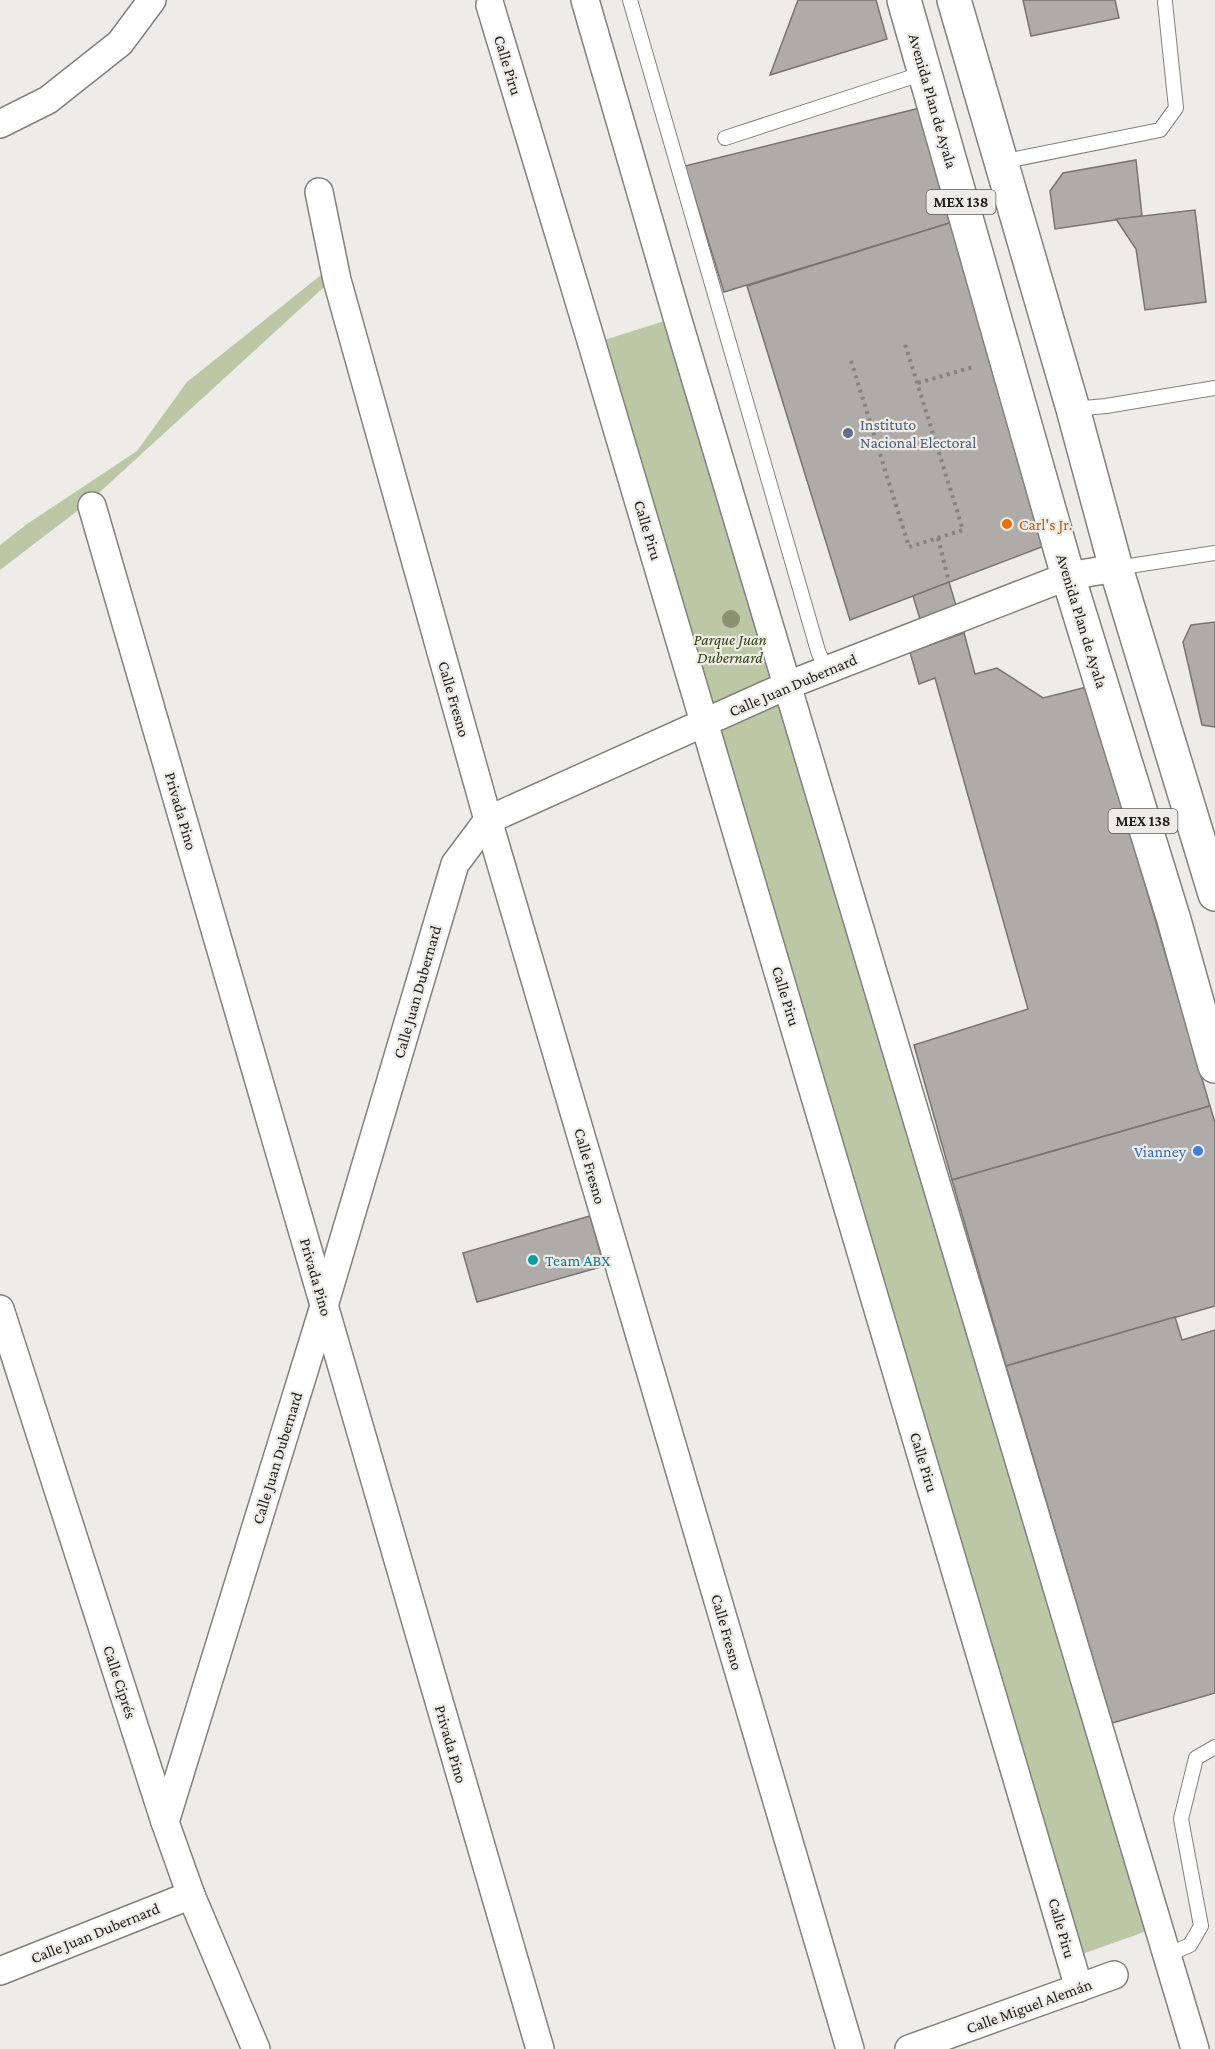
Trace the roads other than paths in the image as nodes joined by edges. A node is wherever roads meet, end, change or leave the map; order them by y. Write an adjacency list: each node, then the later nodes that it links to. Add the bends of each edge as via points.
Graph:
1 (152, 0): 9 (street, via 120,43 48,100)
2 (585, 0): 20 (street)
3 (630, 0): 19 (lane)
4 (904, 0): 8 (main road, Avenida Plan de Ayala / MEX 138)
5 (954, 0): 11 (main road, MEX 138)
6 (1165, 2): 11 (lane, via 1176,108 1160,130)
7 (490, 5): 21 (street, Calle Piru)
8 (924, 73): 10 (lane); 18 (main road, Avenida Plan de Ayala / MEX 138)
9 (0, 124)
10 (725, 138)
11 (1001, 162): 14 (main road, MEX 138)
12 (319, 192): 22 (street, Calle Fresno, via 338,280)
13 (1215, 388): 14 (lane)
14 (1073, 409): 17 (main road, MEX 138)
15 (92, 506): 25 (street, Privada Pino)
16 (1215, 552): 17 (lane)
17 (1116, 568): 18 (street, Calle Juan Dubernard); 23 (main road, MEX 138)
18 (1068, 576): 19 (street, Calle Juan Dubernard); 24 (main road, Avenida Plan de Ayala / MEX 138)
19 (826, 670): 20 (street, Calle Juan Dubernard)
20 (788, 685): 21 (street, Calle Juan Dubernard); 30 (street)
21 (705, 722): 22 (street, Calle Juan Dubernard); 33 (street, Calle Piru)
22 (488, 820): 25 (street, Calle Juan Dubernard, via 455,864); 36 (street, Calle Fresno)
23 (1215, 894)
24 (1215, 1066)
25 (324, 1306): 28 (street, Calle Juan Dubernard); 35 (street, Privada Pino)
26 (0, 1309): 28 (street, Calle Ciprés)
27 (1215, 1747): 30 (lane, via 1196,1758 1181,1820 1201,1926 1190,1945)
28 (165, 1822): 29 (street, Calle Ciprés)
29 (191, 1895): 31 (street, Calle Juan Dubernard); 34 (street, Calle Ciprés)
30 (1167, 1955): 38 (street)
31 (0, 1971)
32 (1114, 1975): 33 (street, Calle Miguel Alemán)
33 (1079, 1988): 37 (street, Calle Miguel Alemán)
34 (256, 2049)
35 (540, 2049)
36 (850, 2049)
37 (909, 2049)
38 (1195, 2049)

